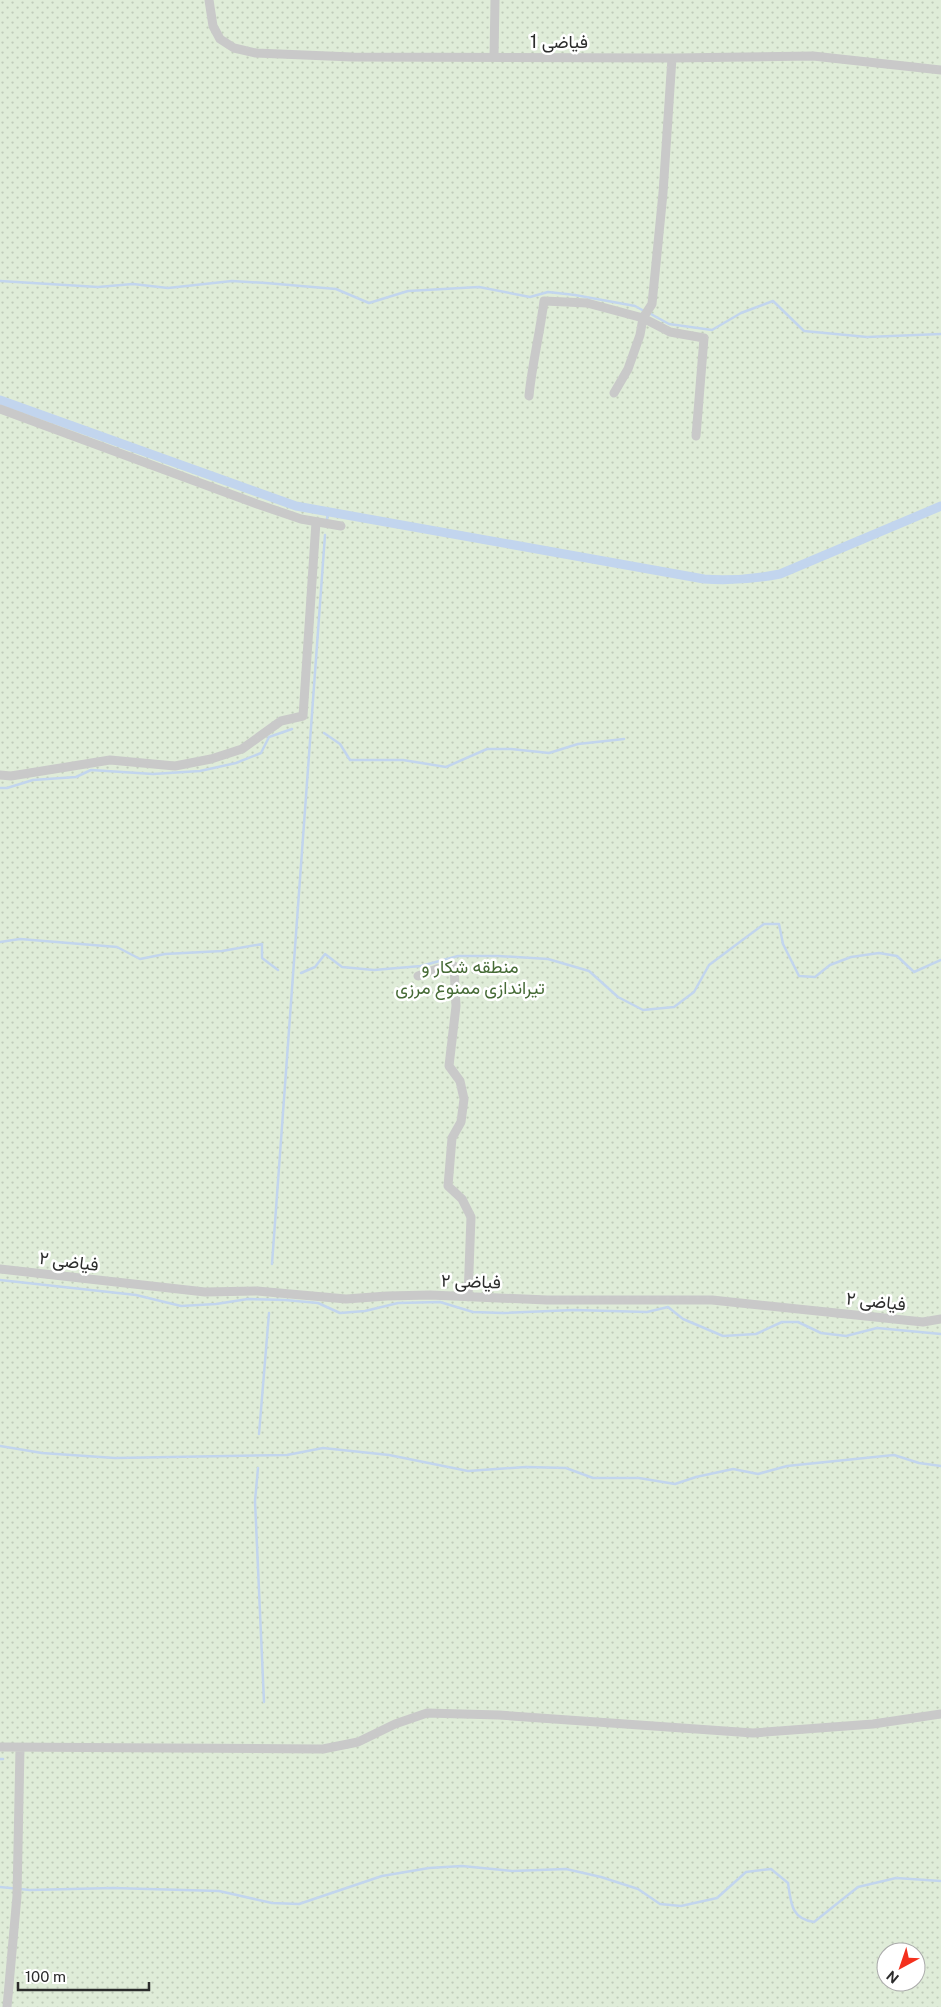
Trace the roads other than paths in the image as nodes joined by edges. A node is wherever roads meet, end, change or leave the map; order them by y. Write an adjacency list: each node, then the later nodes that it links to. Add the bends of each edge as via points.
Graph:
1 (209, 0): 3 (street, فیاضی 1, via 213,26 220,38 234,48 352,57)
2 (495, 0): 3 (street)
3 (494, 57): 4 (street, فیاضی 1)
4 (672, 58): 5 (street, فیاضی 1, via 813,56); 6 (street, via 652,304)
5 (941, 70)
6 (646, 314): 7 (street, via 628,369); 8 (street, via 587,303 544,301); 10 (street, via 670,332 704,338)
7 (614, 392)
8 (528, 396)
9 (0, 409): 11 (street, via 257,504)
10 (696, 436)
11 (316, 522): 12 (street); 13 (street, via 303,716 281,721 242,749 211,759 175,766 110,760)
12 (341, 526)
13 (0, 775)
14 (418, 976): 16 (street, via 454,966 456,1006 449,1066 460,1081 464,1099 461,1122 452,1138 448,1186 462,1199 471,1217)
15 (0, 1270): 16 (street, فیاضی ۲, via 205,1292 257,1291 346,1299)
16 (468, 1297): 17 (street, فیاضی ۲, via 712,1300 923,1322)
17 (941, 1319)
18 (941, 1714): 20 (street, via 873,1724 753,1732 428,1713 358,1742 323,1749)
19 (0, 1747): 20 (street)
20 (20, 1748): 21 (street, via 17,1892)
21 (7, 2007)

